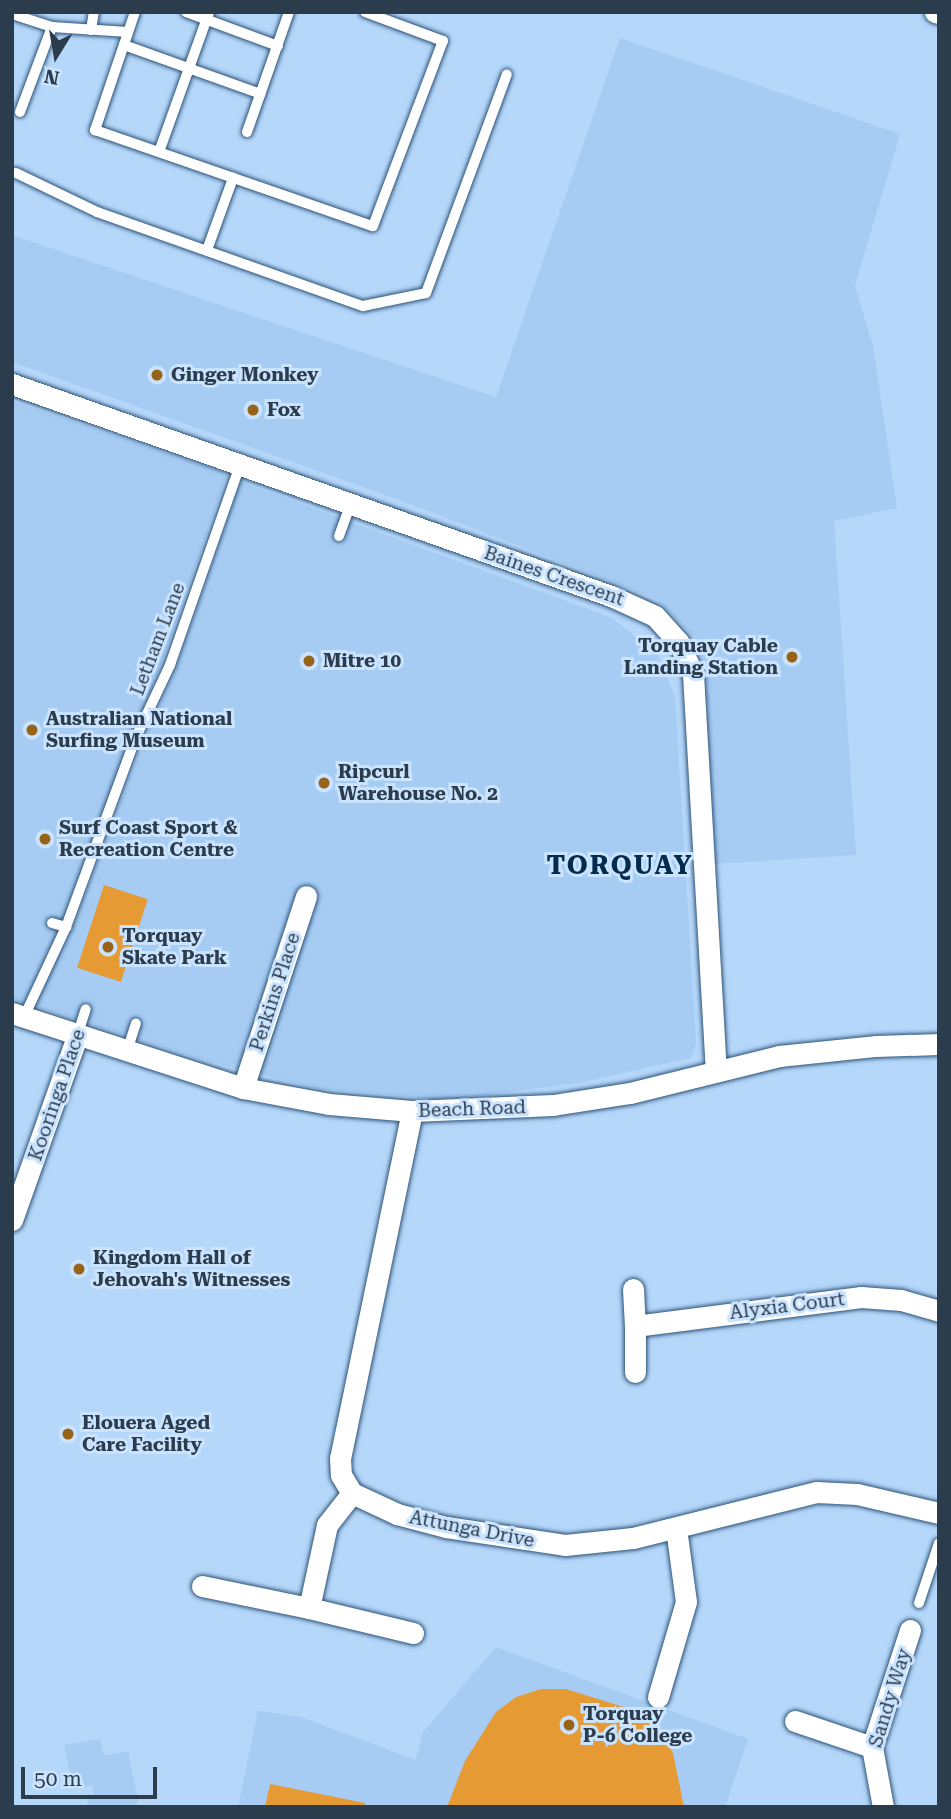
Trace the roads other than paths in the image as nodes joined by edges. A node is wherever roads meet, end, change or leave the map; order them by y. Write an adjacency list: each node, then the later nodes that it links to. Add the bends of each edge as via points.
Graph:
1 (94, 12): 9 (lane)
2 (135, 12): 10 (lane)
3 (186, 12): 7 (lane)
4 (289, 12): 12 (lane)
5 (365, 12): 20 (lane, via 443,41 373,226)
6 (12, 13): 8 (lane)
7 (208, 16): 12 (lane); 13 (lane)
8 (52, 27): 9 (lane); 16 (lane)
9 (91, 30): 10 (lane)
10 (128, 32): 11 (lane)
11 (124, 45): 13 (lane); 18 (lane, via 95,130)
12 (278, 46): 15 (lane)
13 (189, 68): 15 (lane); 18 (lane)
14 (507, 74): 21 (lane, via 426,293 363,306)
15 (261, 93): 17 (lane)
16 (20, 112)
17 (247, 132)
18 (159, 152): 20 (lane)
19 (16, 173): 21 (lane, via 97,212)
20 (233, 178): 21 (lane)
21 (207, 250)
22 (12, 384): 23 (street, Baines Crescent)
23 (240, 465): 24 (street, Baines Crescent); 28 (lane, Letham Lane, via 170,665 136,737)
24 (350, 505): 25 (lane); 35 (street, Baines Crescent, via 637,606 655,616 679,643 693,674 695,692)
25 (339, 536)
26 (306, 896): 36 (street, Perkins Place)
27 (52, 923): 28 (lane)
28 (66, 927): 30 (lane, Letham Lane)
29 (86, 1009): 32 (lane, Kooringa Place)
30 (18, 1015): 32 (street, Beach Road)
31 (136, 1024): 34 (lane)
32 (77, 1036): 34 (street, Beach Road); 38 (street, Kooringa Place)
33 (939, 1044): 35 (street, Beach Road, via 822,1051)
34 (126, 1054): 36 (street, Beach Road)
35 (716, 1069): 37 (street, Beach Road, via 578,1101)
36 (243, 1088): 37 (street, Beach Road, via 329,1104)
37 (412, 1111): 43 (street, via 340,1458 341,1475)
38 (12, 1220)
39 (633, 1289): 41 (street)
40 (939, 1311): 41 (street, Alyxia Court, via 901,1300 861,1297)
41 (635, 1326): 42 (street)
42 (635, 1372)
43 (352, 1493): 45 (street, Attunga Drive, via 397,1514 446,1527 541,1543 610,1542); 49 (street, via 327,1525)
44 (939, 1513): 45 (street, Attunga Drive, via 873,1496 816,1492)
45 (676, 1528): 52 (street, via 686,1602)
46 (939, 1543): 48 (lane)
47 (202, 1586): 49 (street)
48 (919, 1603)
49 (309, 1608): 51 (street)
50 (910, 1630): 54 (street, Sandy Way)
51 (413, 1633)
52 (658, 1697)
53 (796, 1721): 54 (street)
54 (872, 1747): 55 (street, Sandy Way)
55 (883, 1807)

